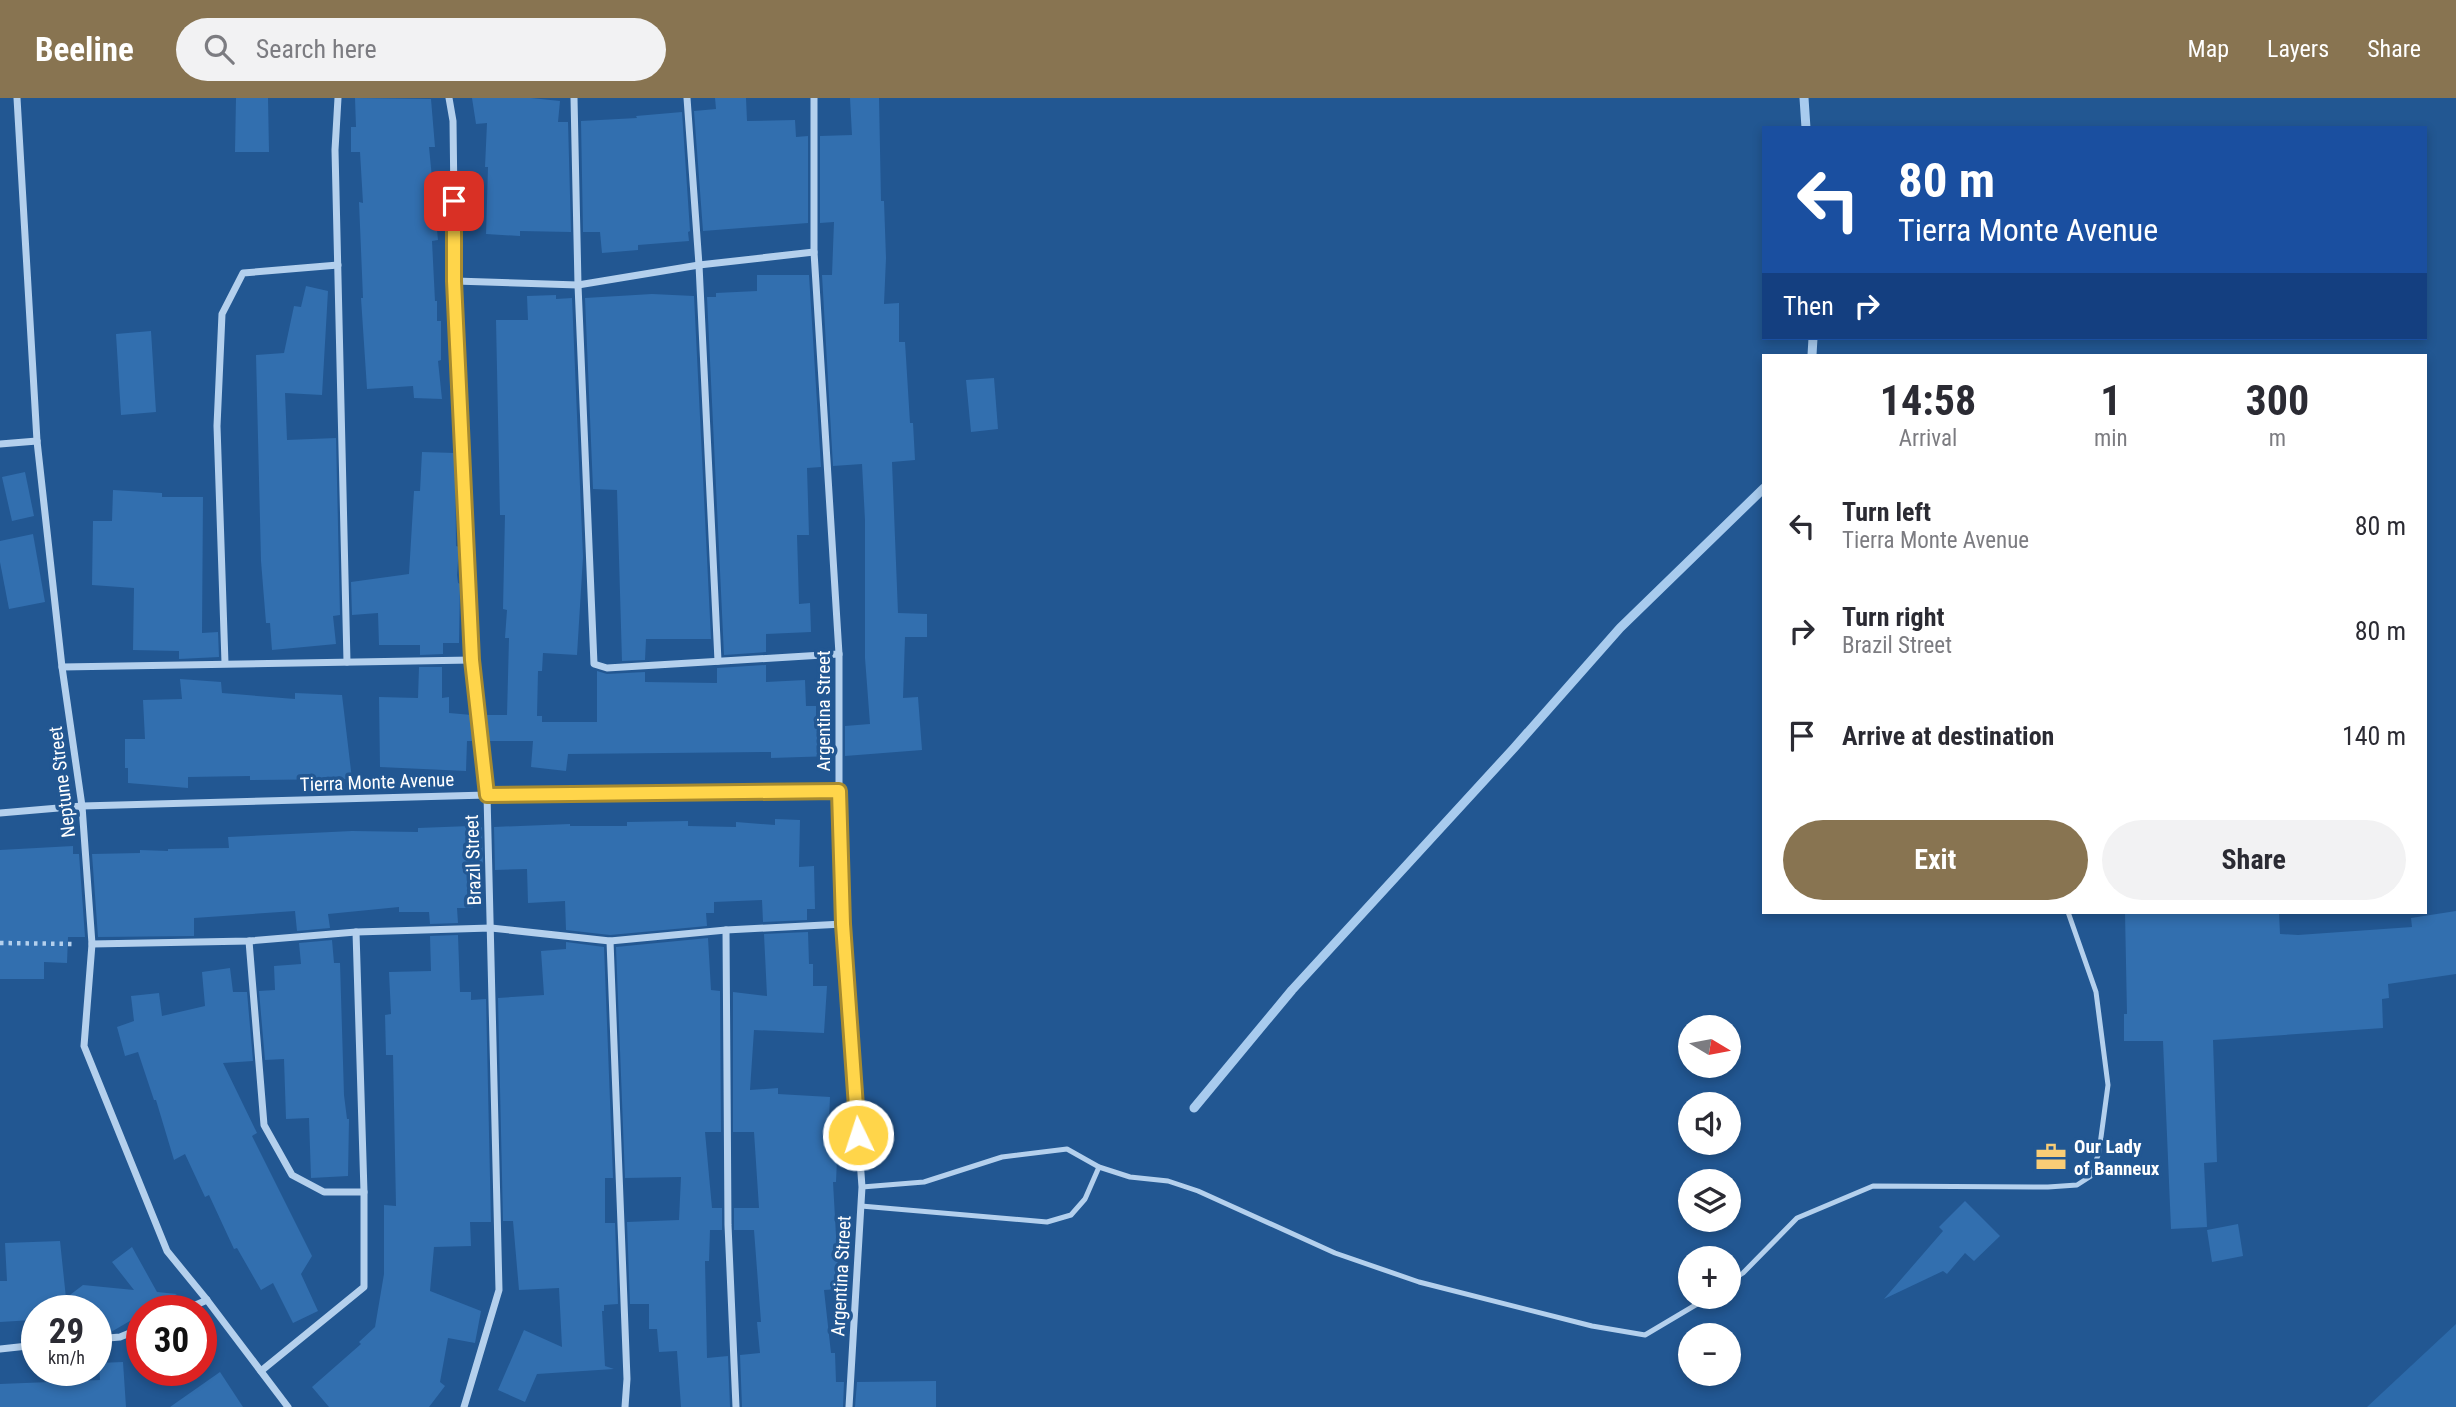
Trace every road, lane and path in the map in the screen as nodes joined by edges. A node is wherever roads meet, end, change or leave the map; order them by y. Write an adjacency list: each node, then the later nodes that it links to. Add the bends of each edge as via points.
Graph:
1 (17, 98): 12 (street, Neptune Street)
2 (338, 98): 8 (street)
3 (449, 98): 10 (street, Brazil Street)
4 (574, 98): 11 (street)
5 (687, 98): 9 (street)
6 (814, 98): 7 (street, Argentina Street)
7 (814, 252): 9 (street); 14 (street, Argentina Street)
8 (338, 265): 16 (street); 18 (street, via 243,273 222,314 217,426)
9 (699, 265): 11 (street); 17 (street)
10 (454, 281): 11 (street); 15 (street, Brazil Street)
11 (578, 285): 17 (street, via 594,664 607,668)
12 (37, 441): 13 (street); 19 (street, Neptune Street)
13 (0, 444)
14 (839, 654): 17 (street); 20 (street, Argentina Street)
15 (472, 660): 16 (street); 21 (street, Brazil Street)
16 (347, 662): 18 (street)
17 (718, 662)
18 (225, 663): 19 (street)
19 (62, 667): 22 (street, Neptune Street)
20 (839, 791): 21 (street, Tierra Monte Avenue); 25 (street, Argentina Street)
21 (487, 795): 22 (street, Tierra Monte Avenue); 26 (street, Brazil Street)
22 (82, 806): 23 (street, Tierra Monte Avenue); 32 (street, Neptune Street)
23 (0, 813)
24 (2069, 914): 37 (lane, via 2096,992 2108,1084 2099,1152 2091,1176 2077,1185 2048,1187 1872,1186 1797,1218)
25 (843, 924): 27 (street); 34 (street, Argentina Street)
26 (491, 928): 28 (street); 30 (street); 45 (street, Brazil Street, via 499,1290)
27 (726, 930): 30 (street); 47 (street, via 728,1225)
28 (356, 932): 29 (street); 35 (street)
29 (249, 941): 32 (street); 35 (street, via 264,1125 292,1175 324,1192)
30 (610, 941): 46 (street)
31 (0, 943): 32 (path)
32 (92, 944): 38 (street, Neptune Street, via 84,1046 167,1251)
33 (1099, 1167): 34 (lane, via 1067,1149 1002,1157 924,1182); 36 (lane, via 1085,1199 1071,1215 1047,1222); 39 (lane, via 1178,1184 1335,1253 1419,1282 1592,1325 1645,1335)
34 (862, 1187): 36 (street, Argentina Street)
35 (365, 1192): 43 (street, via 364,1287)
36 (861, 1206): 48 (street, Argentina Street)
37 (1741, 1273)
38 (203, 1295)
39 (1689, 1309)
40 (217, 1313): 43 (street, Neptune Street)
41 (21, 1347): 42 (street)
42 (0, 1349)
43 (261, 1371): 44 (street, Neptune Street)
44 (288, 1407)
45 (464, 1407)
46 (625, 1407)
47 (736, 1407)
48 (849, 1407)

